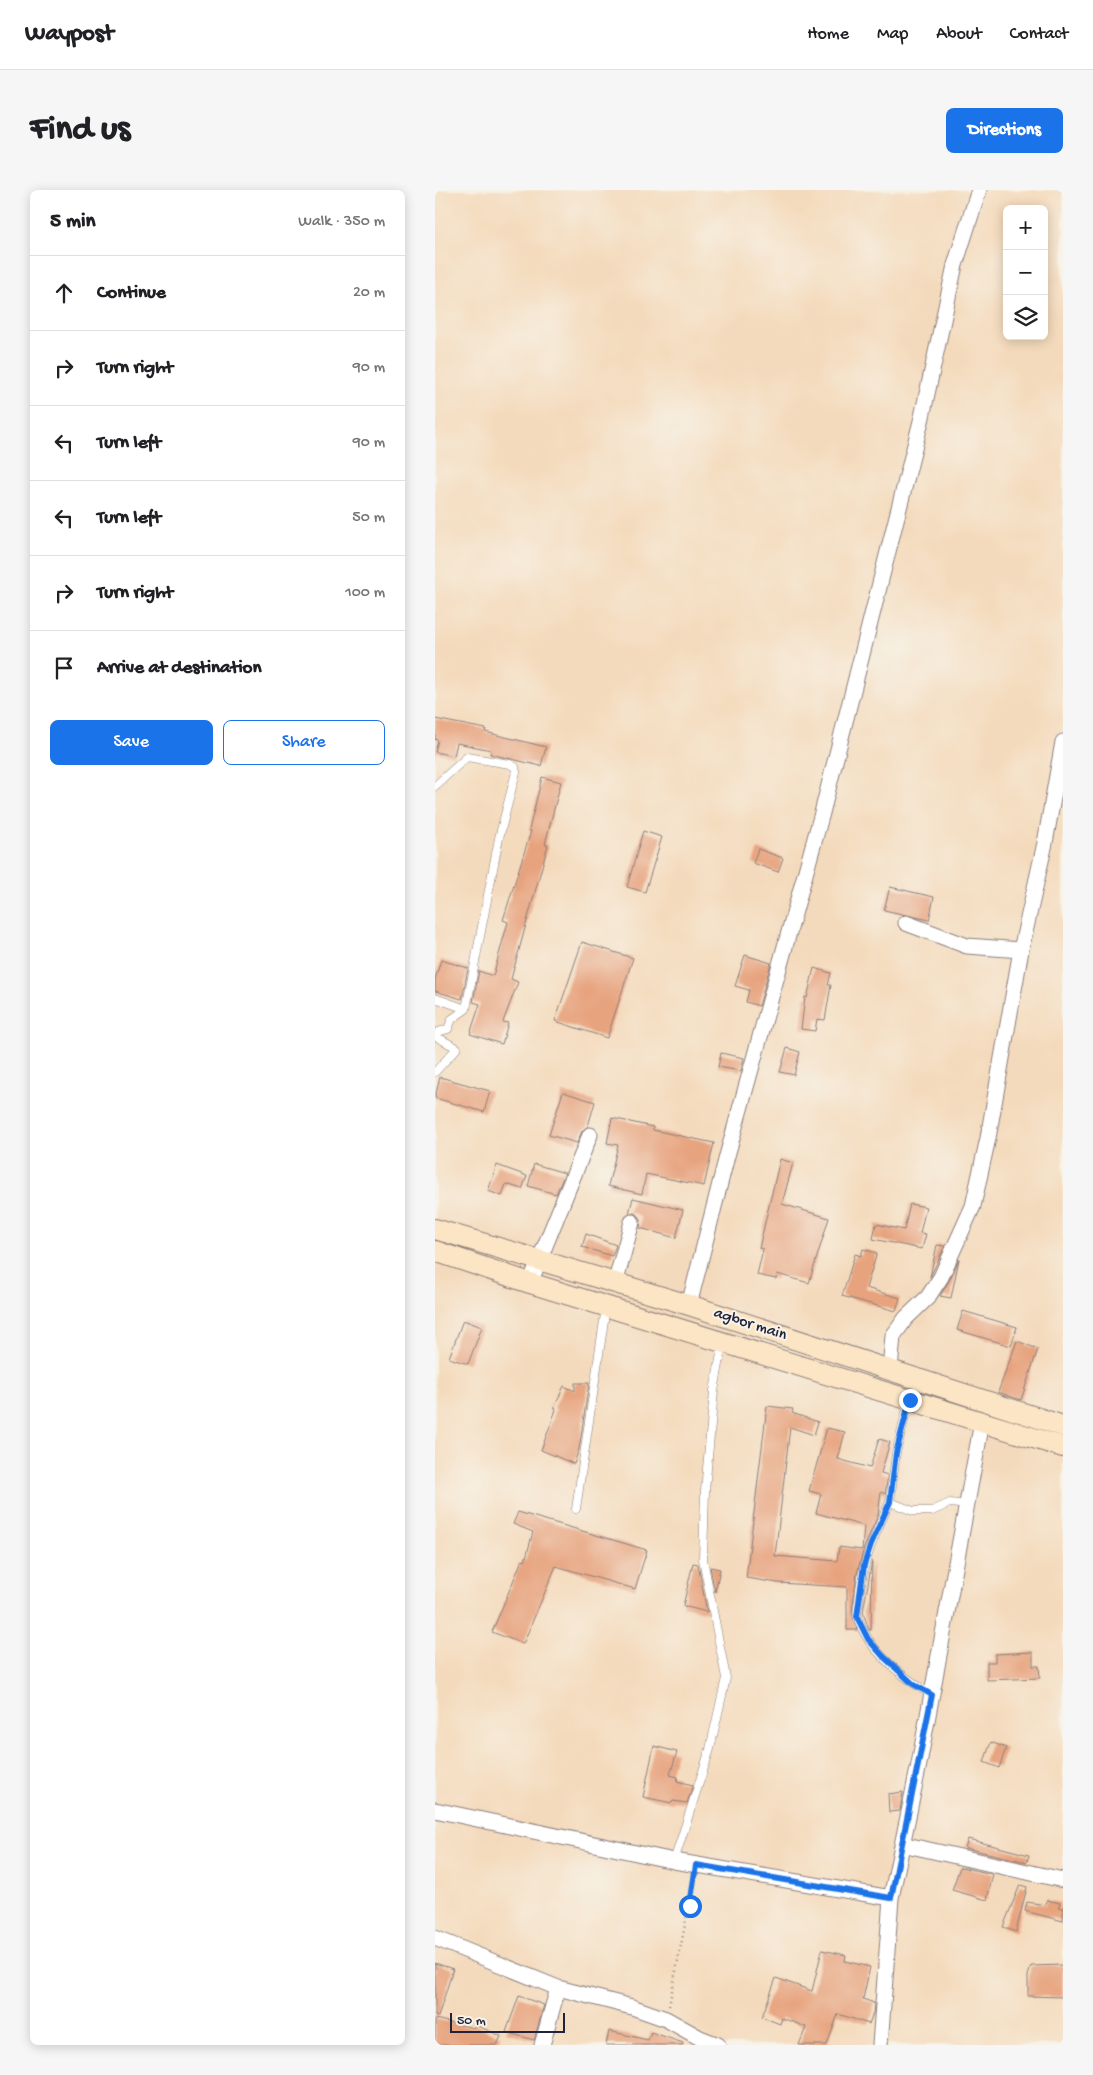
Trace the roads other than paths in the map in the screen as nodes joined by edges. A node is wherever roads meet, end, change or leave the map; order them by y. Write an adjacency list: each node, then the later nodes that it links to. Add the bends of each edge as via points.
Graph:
1 (979, 190): 18 (street, via 955,265 919,426 826,794)
2 (1063, 742): 5 (street)
3 (435, 786): 7 (lane, via 467,757 515,767)
4 (906, 923): 5 (street, via 967,946)
5 (1021, 950): 20 (street, via 973,1206 941,1277 928,1297 893,1336)
6 (435, 998): 7 (lane)
7 (466, 1009): 8 (lane, via 452,1019 448,1028)
8 (435, 1036): 9 (lane, via 457,1048)
9 (435, 1072)
10 (590, 1135): 14 (street)
11 (632, 1222): 16 (street)
12 (435, 1229): 14 (main road, agbor main)
13 (435, 1251): 15 (main road, agbor main)
14 (539, 1261): 15 (street); 16 (main road, agbor main)
15 (530, 1283): 17 (main road, agbor main)
16 (615, 1284): 18 (main road, agbor main)
17 (607, 1306): 19 (main road, agbor main); 27 (lane)
18 (689, 1306): 20 (main road, agbor main)
19 (724, 1341): 21 (main road, agbor main); 31 (lane, via 713,1391 703,1559 727,1678 710,1749)
20 (891, 1369): 23 (main road, agbor main)
21 (910, 1400): 22 (main road, agbor main); 25 (lane, via 896,1453)
22 (982, 1422): 24 (main road, agbor main); 26 (street)
23 (1063, 1426)
24 (1063, 1447)
25 (890, 1502): 26 (lane, via 913,1512 932,1511 950,1503); 28 (lane, via 864,1565 857,1617 868,1639 883,1656 913,1684)
26 (967, 1505): 28 (street)
27 (576, 1509)
28 (932, 1695): 30 (street)
29 (435, 1810): 31 (street)
30 (902, 1844): 32 (street); 33 (street)
31 (674, 1861): 33 (street)
32 (1063, 1880)
33 (891, 1898): 39 (street)
34 (435, 1938): 35 (street)
35 (558, 1988): 36 (street, via 632,2007 666,2020); 37 (street)
36 (699, 2042): 38 (street)
37 (542, 2045)
38 (718, 2045)
39 (880, 2045)

